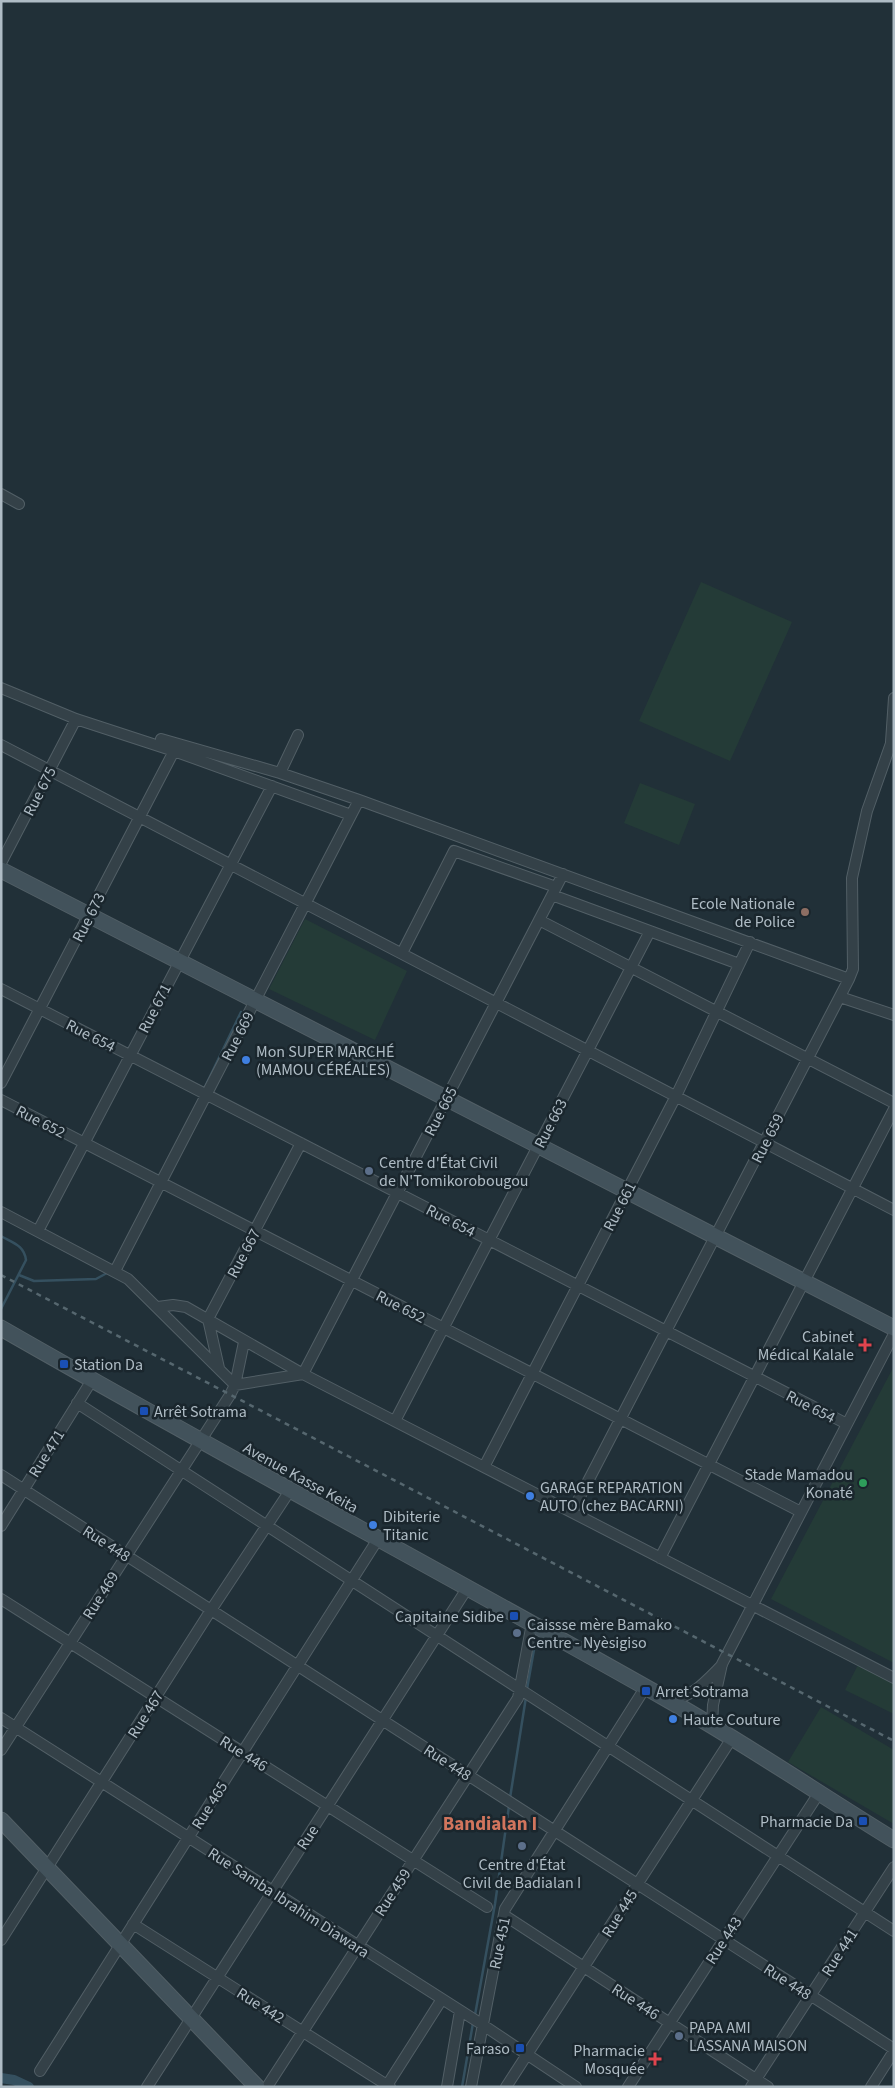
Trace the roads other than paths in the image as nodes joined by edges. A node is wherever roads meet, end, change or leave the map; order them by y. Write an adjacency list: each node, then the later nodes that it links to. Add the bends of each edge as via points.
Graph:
1 (1, 494): 2 (street)
2 (19, 504)
3 (1, 688): 5 (street)
4 (894, 698): 7 (street, Rue 659)
5 (76, 719): 10 (street); 11 (street, Rue 675)
6 (298, 735): 12 (street)
7 (892, 738): 31 (street, Rue 659, via 867,810 852,878 853,969)
8 (161, 739): 12 (street)
9 (1, 745): 11 (street)
10 (174, 751): 13 (street); 16 (street, Rue 673)
11 (50, 770): 16 (street); 17 (street, Rue 675)
12 (280, 773): 14 (street)
13 (272, 786): 15 (street); 18 (street, Rue 671)
14 (359, 800): 15 (street, Rue 669); 20 (street)
15 (351, 815): 22 (street, Rue 669)
16 (140, 817): 18 (street); 23 (street, Rue 673)
17 (1, 863)
18 (230, 864): 22 (street); 28 (street, Rue 671)
19 (1, 870): 23 (street)
20 (563, 874): 21 (street, Rue 665); 26 (street)
21 (554, 891): 24 (street, Rue 665); 25 (street); 27 (street, via 454,851)
22 (306, 903): 27 (street); 34 (street, Rue 669)
23 (89, 915): 28 (street); 36 (street, Rue 673)
24 (539, 920): 30 (street); 35 (street, Rue 665)
25 (650, 931): 29 (street); 30 (street, Rue 663)
26 (750, 942): 29 (street, Rue 661); 31 (street)
27 (402, 953): 35 (street)
28 (178, 961): 34 (street); 40 (street, Rue 671)
29 (739, 964): 37 (street, Rue 661)
30 (631, 967): 37 (street); 39 (street, Rue 663)
31 (849, 979): 33 (street, Rue 659)
32 (1, 989): 36 (street, Rue 654)
33 (840, 997): 38 (street); 41 (street, Rue 659)
34 (255, 1000): 43 (street, Rue 669); 45 (street)
35 (496, 1003): 39 (street); 45 (street, Rue 665)
36 (40, 1009): 40 (street, Rue 654); 42 (street, Rue 673)
37 (717, 1012): 41 (street); 44 (street, Rue 661)
38 (894, 1015)
39 (588, 1050): 44 (street); 52 (street, Rue 663)
40 (130, 1055): 43 (street, Rue 654); 50 (street, Rue 671)
41 (808, 1058): 47 (street); 49 (street, Rue 659)
42 (1, 1084)
43 (206, 1094): 51 (street, Rue 654); 53 (street, Rue 669)
44 (676, 1096): 49 (street); 55 (street, Rue 661)
45 (446, 1098): 52 (street); 56 (street, Rue 665)
46 (1, 1100): 50 (street, Rue 652)
47 (894, 1103)
48 (894, 1109): 54 (street)
49 (764, 1142): 54 (street); 61 (street, Rue 659)
50 (84, 1143): 53 (street, Rue 652); 59 (street, Rue 671)
51 (301, 1143): 56 (street, Rue 654); 60 (street, Rue 667)
52 (538, 1146): 55 (street); 62 (street, Rue 663)
53 (161, 1182): 60 (street, Rue 652); 63 (street, Rue 669)
54 (853, 1188): 57 (street); 65 (street)
55 (627, 1191): 61 (street); 66 (street, Rue 661)
56 (397, 1193): 62 (street, Rue 654); 64 (street, Rue 665)
57 (894, 1210)
58 (1, 1212): 59 (street)
59 (38, 1231): 63 (street)
60 (255, 1231): 64 (street, Rue 652); 68 (street, Rue 667)
61 (716, 1236): 65 (street); 72 (street, Rue 659)
62 (489, 1240): 66 (street, Rue 654); 70 (street, Rue 663)
63 (115, 1271): 67 (street, via 128,1278)
64 (352, 1281): 70 (street, Rue 652); 76 (street, Rue 665)
65 (804, 1282): 71 (street); 78 (street)
66 (578, 1286): 72 (street, Rue 654); 77 (street, Rue 661)
67 (158, 1307): 68 (street, via 186,1307); 75 (street)
68 (208, 1319): 74 (street); 75 (street)
69 (1, 1328): 79 (street, Avenue Kasse Keita)
70 (444, 1328): 77 (street, Rue 652); 83 (street, Rue 663)
71 (894, 1328)
72 (666, 1331): 78 (street, Rue 654); 82 (street, Rue 659)
73 (894, 1334): 84 (street)
74 (244, 1342): 76 (street); 80 (street, Rue 469)
75 (219, 1368): 80 (street)
76 (303, 1374): 80 (street); 83 (street)
77 (532, 1374): 82 (street, Rue 652); 87 (street, Rue 661)
78 (755, 1377): 84 (street, Rue 654); 86 (street)
79 (92, 1380): 81 (street, Rue 471); 85 (street, Avenue Kasse Keita)
80 (235, 1385): 85 (street, Rue 469)
81 (77, 1404): 88 (street); 91 (street, Rue 471)
82 (620, 1419): 86 (street, Rue 652); 92 (street, Rue 659)
83 (395, 1421): 87 (street)
84 (847, 1424): 93 (street)
85 (201, 1442): 88 (street, Rue 469); 90 (street, Avenue Kasse Keita)
86 (709, 1465): 93 (street, Rue 652); 98 (street)
87 (484, 1467): 92 (street)
88 (182, 1472): 95 (street); 97 (street, Rue 469)
89 (1, 1475): 91 (street, Rue 448)
90 (291, 1489): 95 (street, Rue 467); 96 (street, Avenue Kasse Keita)
91 (24, 1490): 94 (street, Rue 471); 97 (street, Rue 448)
92 (572, 1512): 98 (street)
93 (801, 1512): 102 (street)
94 (1, 1526)
95 (267, 1526): 99 (street); 103 (street, Rue 467)
96 (378, 1539): 99 (street, Rue 465); 100 (street, Avenue Kasse Keita)
97 (126, 1555): 103 (street, Rue 448); 106 (street, Rue 469)
98 (660, 1558): 102 (street)
99 (352, 1581): 105 (street); 108 (street, Rue 465)
100 (468, 1587): 104 (street, Avenue Kasse Keita); 105 (street, Rue)
101 (1, 1599): 106 (street, Rue 446)
102 (753, 1606): 107 (street); 109 (street)
103 (211, 1610): 108 (street, Rue 448); 112 (street, Rue 467)
104 (532, 1623): 110 (street, Avenue Kasse Keita); 111 (street)
105 (437, 1636): 111 (street); 115 (street, Rue)
106 (70, 1643): 112 (street, Rue 446); 117 (street, Rue 469)
107 (722, 1664): 113 (street, via 691,1694); 116 (street)
108 (298, 1666): 115 (street, Rue 448); 121 (street, Rue 465)
109 (894, 1678)
110 (645, 1688): 113 (street, Avenue Kasse Keita); 119 (street, Rue 451)
111 (520, 1692): 119 (street); 122 (street, Rue 459)
112 (156, 1698): 121 (street, Rue 446); 123 (street, Rue 467)
113 (668, 1700): 116 (street, Avenue Kasse Keita)
114 (1, 1718): 117 (street, Rue Samba Ibrahim Diawara)
115 (382, 1720): 122 (street, Rue 448); 126 (street, Rue)
116 (712, 1726): 118 (street, Avenue Kasse Keita)
117 (16, 1727): 120 (street, Rue 469); 123 (street, Rue Samba Ibrahim Diawara)
118 (732, 1738): 124 (street, Avenue Kasse Keita); 125 (street, Rue 445)
119 (608, 1746): 125 (street); 128 (street, Rue 451)
120 (1, 1750)
121 (242, 1752): 126 (street, Rue 446); 129 (street, Rue 465)
122 (468, 1775): 128 (street, Rue 448); 132 (street, Rue 459)
123 (102, 1782): 129 (street, Rue Samba Ibrahim Diawara); 134 (street, Rue 467)
124 (819, 1793): 130 (street, Avenue Kasse Keita); 131 (street, Rue 443)
125 (692, 1800): 131 (street); 135 (street, Rue 445)
126 (327, 1806): 132 (street, Rue 446); 136 (street, Rue)
127 (1, 1820): 134 (street)
128 (554, 1830): 135 (street, Rue 448); 139 (street, Rue 451)
129 (188, 1837): 136 (street, Rue Samba Ibrahim Diawara); 140 (street, Rue 465)
130 (894, 1840)
131 (778, 1856): 138 (street); 143 (street, Rue 443)
132 (413, 1860): 137 (street, Rue 446); 145 (street, Rue 459)
133 (894, 1867): 138 (street, Rue 441)
134 (46, 1868): 142 (street, Rue 467); 144 (street)
135 (638, 1884): 143 (street, Rue 448); 146 (street, Rue 445)
136 (272, 1891): 145 (street, Rue Samba Ibrahim Diawara); 147 (street, Rue)
137 (487, 1907)
138 (864, 1912): 141 (street); 148 (street, Rue 441)
139 (504, 1915): 146 (street, Rue 446); 153 (street, Rue 451)
140 (133, 1924): 144 (street, Rue 465); 147 (street, Rue 442)
141 (894, 1931)
142 (1, 1940)
143 (724, 1940): 148 (street, Rue 448); 152 (street, Rue 443)
144 (120, 1944): 151 (street); 157 (street, Rue 465)
145 (358, 1946): 149 (street, Rue Samba Ibrahim Diawara); 154 (street, Rue 459)
146 (585, 1968): 152 (street, Rue 446); 156 (street, Rue 445)
147 (217, 1977): 151 (street, Rue); 154 (street, Rue 442)
148 (810, 1996): 155 (street, Rue 448); 158 (street, Rue 441)
149 (442, 1999): 150 (street, Rue Samba Ibrahim Diawara); 159 (street)
150 (464, 2013): 153 (street, Rue Samba Ibrahim Diawara); 163 (street)
151 (191, 2018): 160 (street, Rue); 161 (street)
152 (670, 2023): 158 (street, Rue 446); 167 (street, Rue 443)
153 (483, 2025): 156 (street, Rue Samba Ibrahim Diawara); 164 (street, Rue 451)
154 (302, 2031): 159 (street, Rue 442); 162 (street, Rue 459)
155 (894, 2050): 169 (street)
156 (527, 2054): 165 (street, Rue 445); 166 (street, Rue Samba Ibrahim Diawara)
157 (40, 2071)
158 (754, 2083): 168 (street, Rue 446)
159 (388, 2086)
160 (146, 2087)
161 (258, 2087)
162 (267, 2087)
163 (447, 2087)
164 (471, 2087)
165 (506, 2087)
166 (576, 2087)
167 (628, 2087)
168 (768, 2087)
169 (871, 2087)

